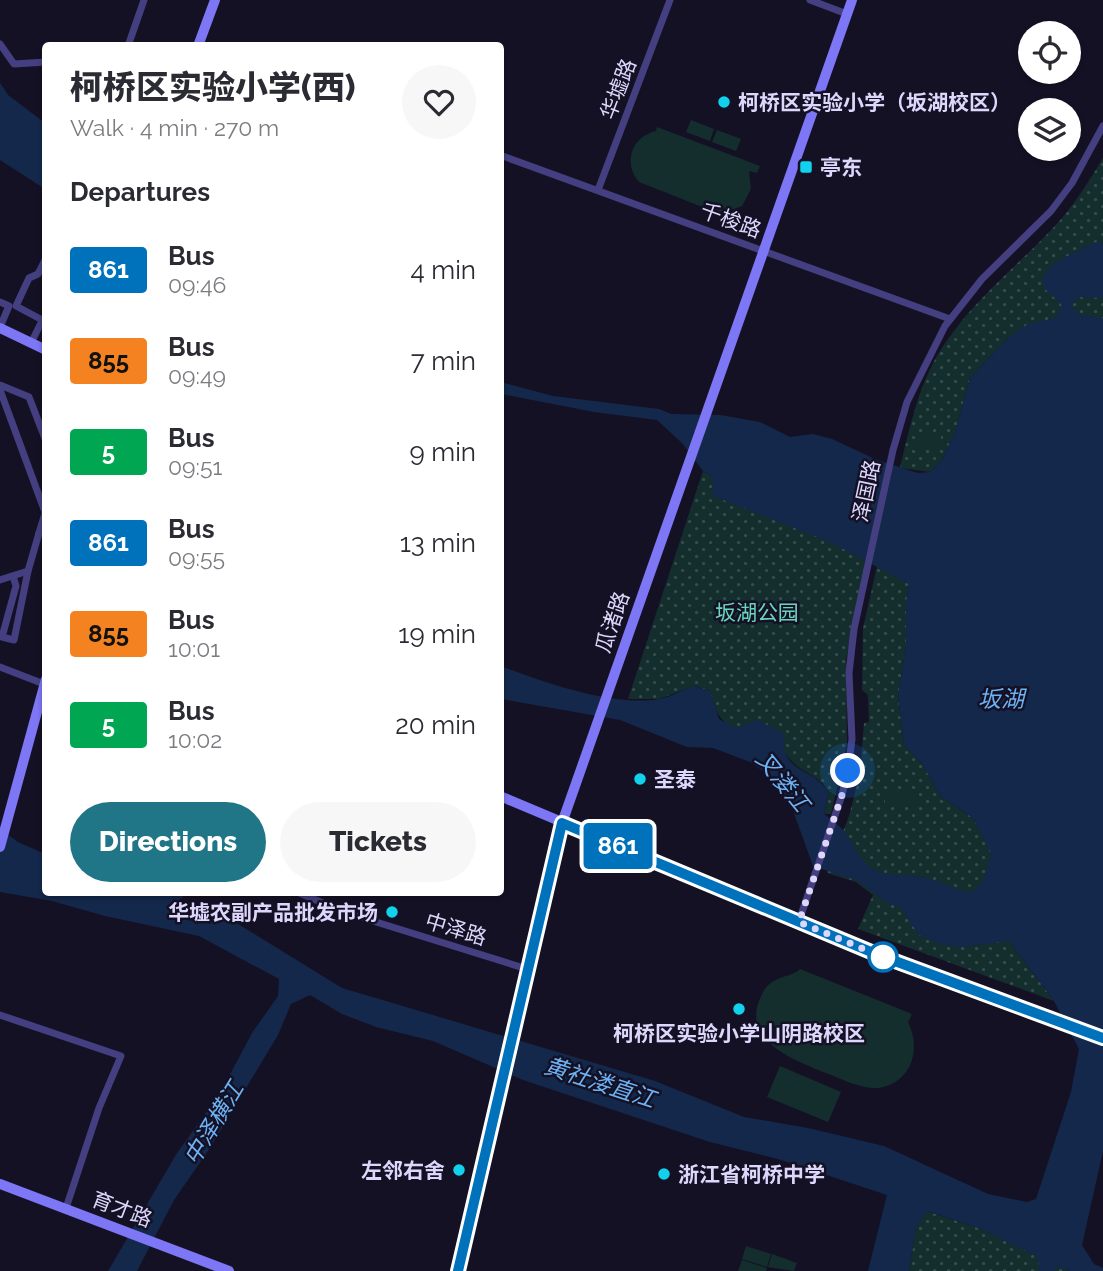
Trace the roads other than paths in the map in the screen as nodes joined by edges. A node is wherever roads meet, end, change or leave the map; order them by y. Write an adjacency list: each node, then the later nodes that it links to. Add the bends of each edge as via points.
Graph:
1 (144, 0): 7 (street)
2 (215, 0): 8 (street)
3 (670, 0): 13 (street, 华墟路)
4 (810, 0): 6 (street)
5 (852, 0): 6 (street, 瓜渚路)
6 (847, 14): 14 (street, 瓜渚路)
7 (129, 42)
8 (202, 42)
9 (0, 44): 10 (street, via 14,64)
10 (42, 62)
11 (1103, 125): 17 (street, 泽国路, via 1051,211 982,279)
12 (504, 156): 13 (street, 千梭路)
13 (598, 190): 14 (street, 千梭路)
14 (762, 250): 17 (street, 千梭路); 35 (street, 瓜渚路)
15 (42, 276): 18 (street, via 29,278 16,306)
16 (0, 302): 20 (street, via 9,306)
17 (950, 319): 38 (street, 泽国路, via 916,380 893,450 854,629 849,673 850,750 835,816)
18 (42, 320)
19 (42, 324): 21 (street)
20 (0, 328): 21 (street)
21 (31, 343): 22 (street)
22 (42, 349)
23 (0, 385): 25 (street, via 29,397)
24 (0, 390): 26 (street)
25 (42, 431)
26 (42, 503)
27 (42, 534): 28 (street)
28 (28, 570): 29 (street); 29 (street, via 14,640 2,637 16,586)
29 (13, 576): 30 (street)
30 (0, 580)
31 (0, 667): 32 (street)
32 (42, 681)
33 (40, 722): 36 (street)
34 (504, 798): 35 (street)
35 (562, 823): 38 (street); 39 (street, 瓜渚路)
36 (0, 847)
37 (306, 896): 39 (street, 中泽路)
38 (799, 922): 41 (street)
39 (527, 969): 45 (street, 瓜渚路)
40 (0, 1015): 43 (street, via 121,1056)
41 (1103, 1038)
42 (0, 1184): 43 (street, 育才路)
43 (66, 1208): 44 (street, 育才路)
44 (229, 1271)
45 (458, 1271)

